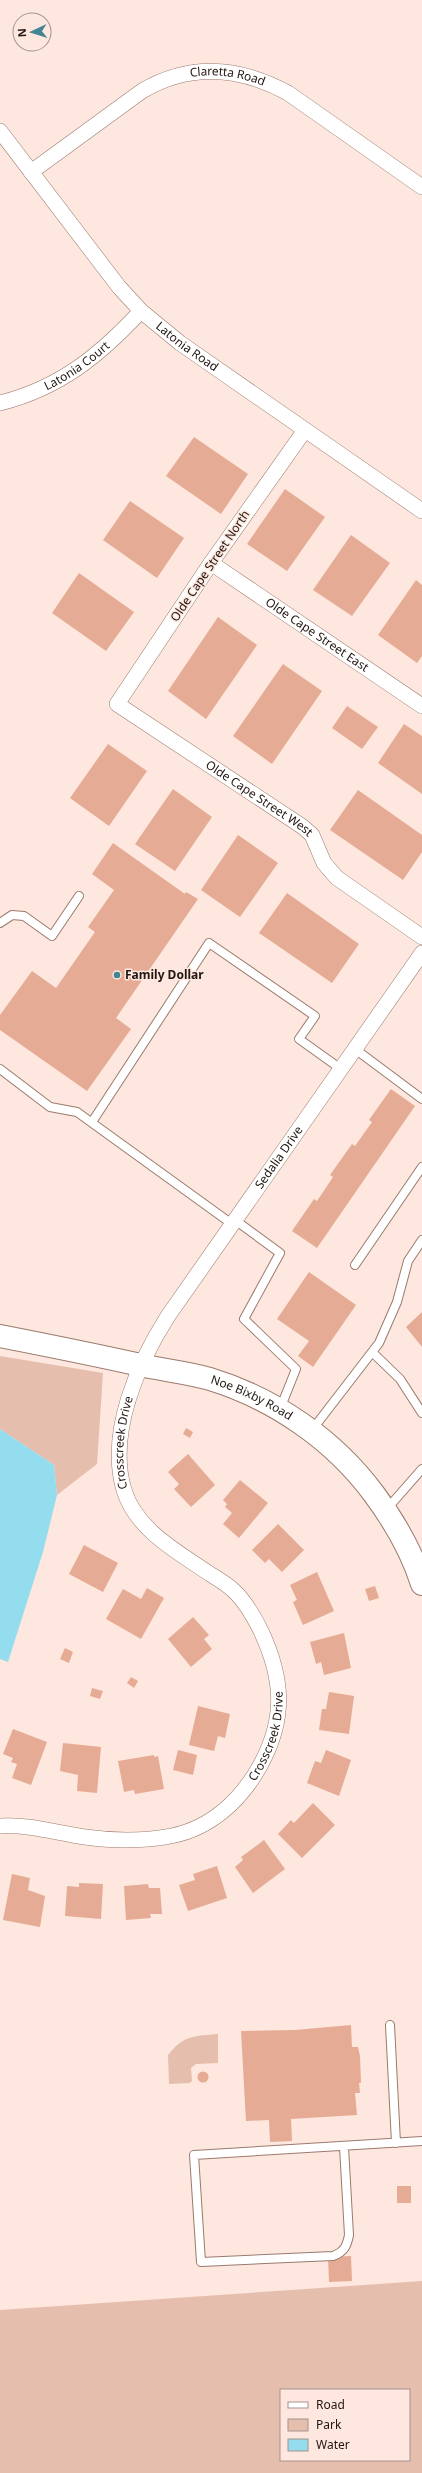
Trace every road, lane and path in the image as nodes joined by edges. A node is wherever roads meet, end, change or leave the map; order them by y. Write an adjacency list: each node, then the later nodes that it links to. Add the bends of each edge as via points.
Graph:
1 (0, 131): 2 (street, Latonia Road)
2 (31, 172): 3 (street, Claretta Road, via 142,90 160,80 179,74 226,71 262,80 288,93); 4 (street, Latonia Road, via 118,287)
3 (422, 187)
4 (141, 311): 5 (street, Latonia Court, via 108,346 79,368 46,387); 6 (street, Latonia Road, via 180,343)
5 (0, 403)
6 (305, 430): 7 (street, Latonia Road); 8 (street, Olde Cape Street North)
7 (422, 511)
8 (211, 563): 9 (street, Olde Cape Street North); 10 (street, Olde Cape Street East)
9 (117, 704): 13 (street, Olde Cape Street West, via 303,827 312,835 324,864 337,878)
10 (422, 706)
11 (79, 896): 12 (lane, via 52,936 24,916 12,915)
12 (0, 923)
13 (422, 937)
14 (422, 953): 15 (street, Sedalia Drive)
15 (355, 1049): 17 (street, Sedalia Drive); 18 (lane)
16 (0, 1069): 19 (lane, via 50,1107 77,1112)
17 (341, 1069): 19 (lane, via 299,1039 315,1016 209,943); 21 (street, Sedalia Drive)
18 (422, 1099)
19 (92, 1122): 21 (lane)
20 (422, 1167): 23 (lane)
21 (233, 1222): 26 (street, Sedalia Drive, via 168,1316); 27 (lane, via 280,1253 244,1319 296,1369)
22 (422, 1240): 25 (lane, via 408,1261 397,1302 379,1343)
23 (355, 1265)
24 (0, 1336): 26 (street, Noe Bixby Road)
25 (372, 1352): 28 (lane, via 400,1379); 29 (lane)
26 (140, 1365): 27 (street, Noe Bixby Road, via 210,1379); 33 (street, Crosscreek Drive, via 128,1400 119,1450 119,1470 125,1492 146,1526 166,1544 233,1590 251,1611 276,1671 278,1721 271,1745 243,1794 220,1815 173,1836 87,1838 43,1829)
27 (280, 1410): 29 (street, Noe Bixby Road)
28 (422, 1414)
29 (312, 1431): 31 (street, Noe Bixby Road, via 353,1468)
30 (422, 1469): 31 (lane)
31 (386, 1510): 32 (street, Noe Bixby Road, via 408,1549)
32 (422, 1584)
33 (0, 1826)
34 (390, 2025): 36 (lane)
35 (422, 2141): 36 (lane)
36 (396, 2143): 37 (lane)
37 (344, 2147): 37 (lane, via 194,2155 201,2262 333,2256 341,2253 349,2236)

